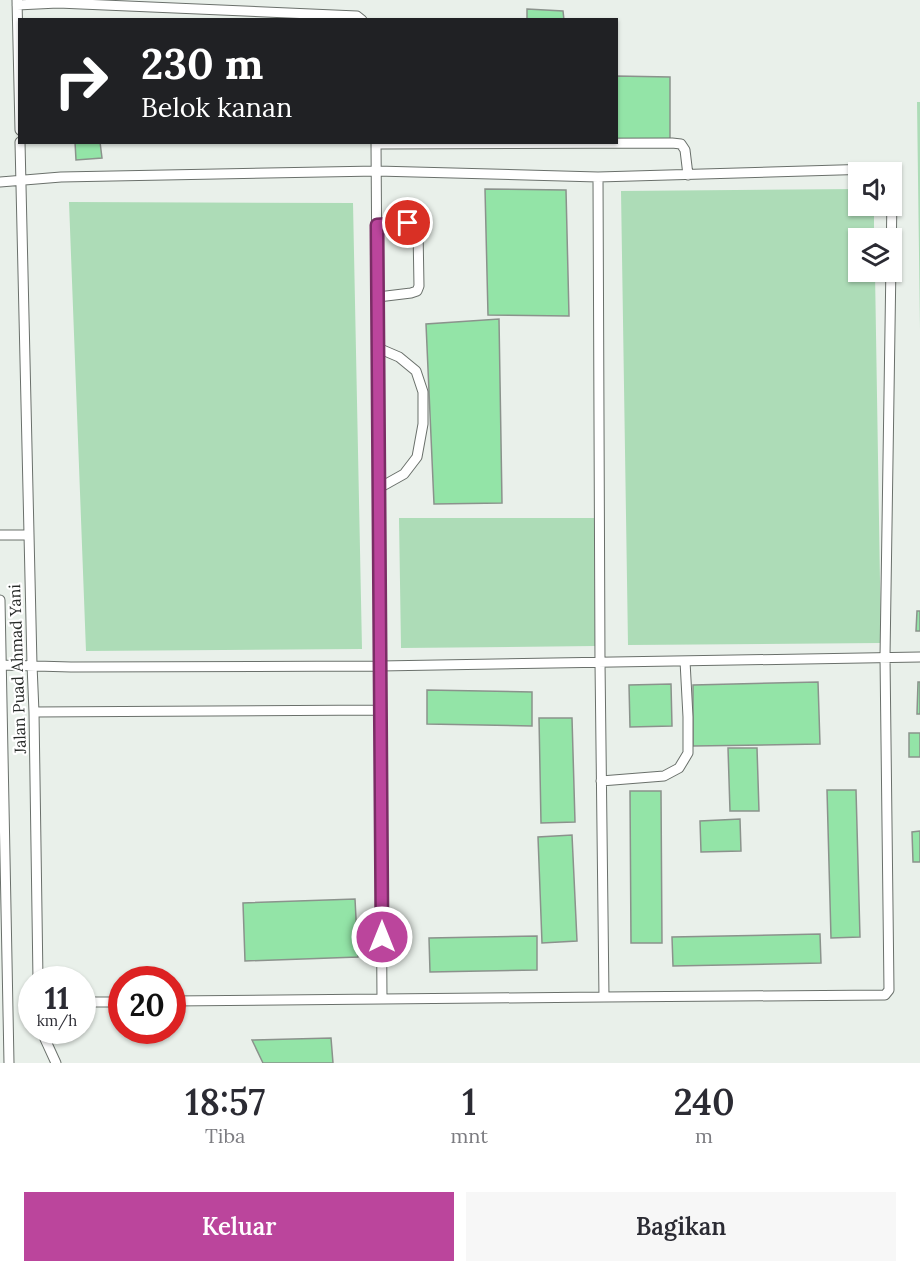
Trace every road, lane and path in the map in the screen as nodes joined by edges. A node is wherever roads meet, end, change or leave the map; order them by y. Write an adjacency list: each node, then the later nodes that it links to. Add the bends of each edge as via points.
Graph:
1 (17, 3): 2 (lane); 3 (lane)
2 (360, 18)
3 (18, 45)
4 (618, 143): 9 (lane, via 681,144 686,150)
5 (20, 144): 11 (lane, Jalan Puad Ahmad Yani)
6 (376, 144): 8 (lane)
7 (848, 170): 9 (lane)
8 (377, 171): 10 (lane); 11 (lane); 14 (lane)
9 (688, 175): 10 (lane)
10 (598, 177): 24 (lane)
11 (20, 181): 12 (lane); 19 (lane, Jalan Puad Ahmad Yani)
12 (0, 182)
13 (892, 216): 21 (lane)
14 (377, 225): 15 (lane); 15 (lane, via 408,223 418,230 419,286 411,293)
15 (378, 297): 16 (lane)
16 (378, 348): 17 (lane); 17 (lane, via 399,357 416,371 423,392 417,457 404,474)
17 (379, 488): 27 (lane)
18 (0, 535): 19 (lane)
19 (29, 535): 26 (lane, Jalan Puad Ahmad Yani)
20 (0, 600): 25 (lane, Jalan Puad Ahmad Yani)
21 (885, 657): 22 (lane); 23 (lane); 32 (lane, via 888,993)
22 (920, 657)
23 (685, 661): 24 (lane); 30 (lane, via 688,753 679,768 664,776)
24 (600, 662): 27 (lane); 30 (lane)
25 (1, 665): 26 (lane); 36 (lane, Jalan Puad Ahmad Yani)
26 (32, 665): 27 (lane); 29 (lane, Jalan Puad Ahmad Yani)
27 (381, 666): 28 (lane)
28 (381, 710): 29 (lane); 33 (lane)
29 (34, 712): 31 (lane, Jalan Puad Ahmad Yani)
30 (601, 781): 32 (lane)
31 (38, 966)
32 (604, 996): 33 (lane)
33 (382, 999): 34 (lane)
34 (186, 1001)
35 (47, 1044): 37 (lane)
36 (9, 1063)
37 (56, 1063)

